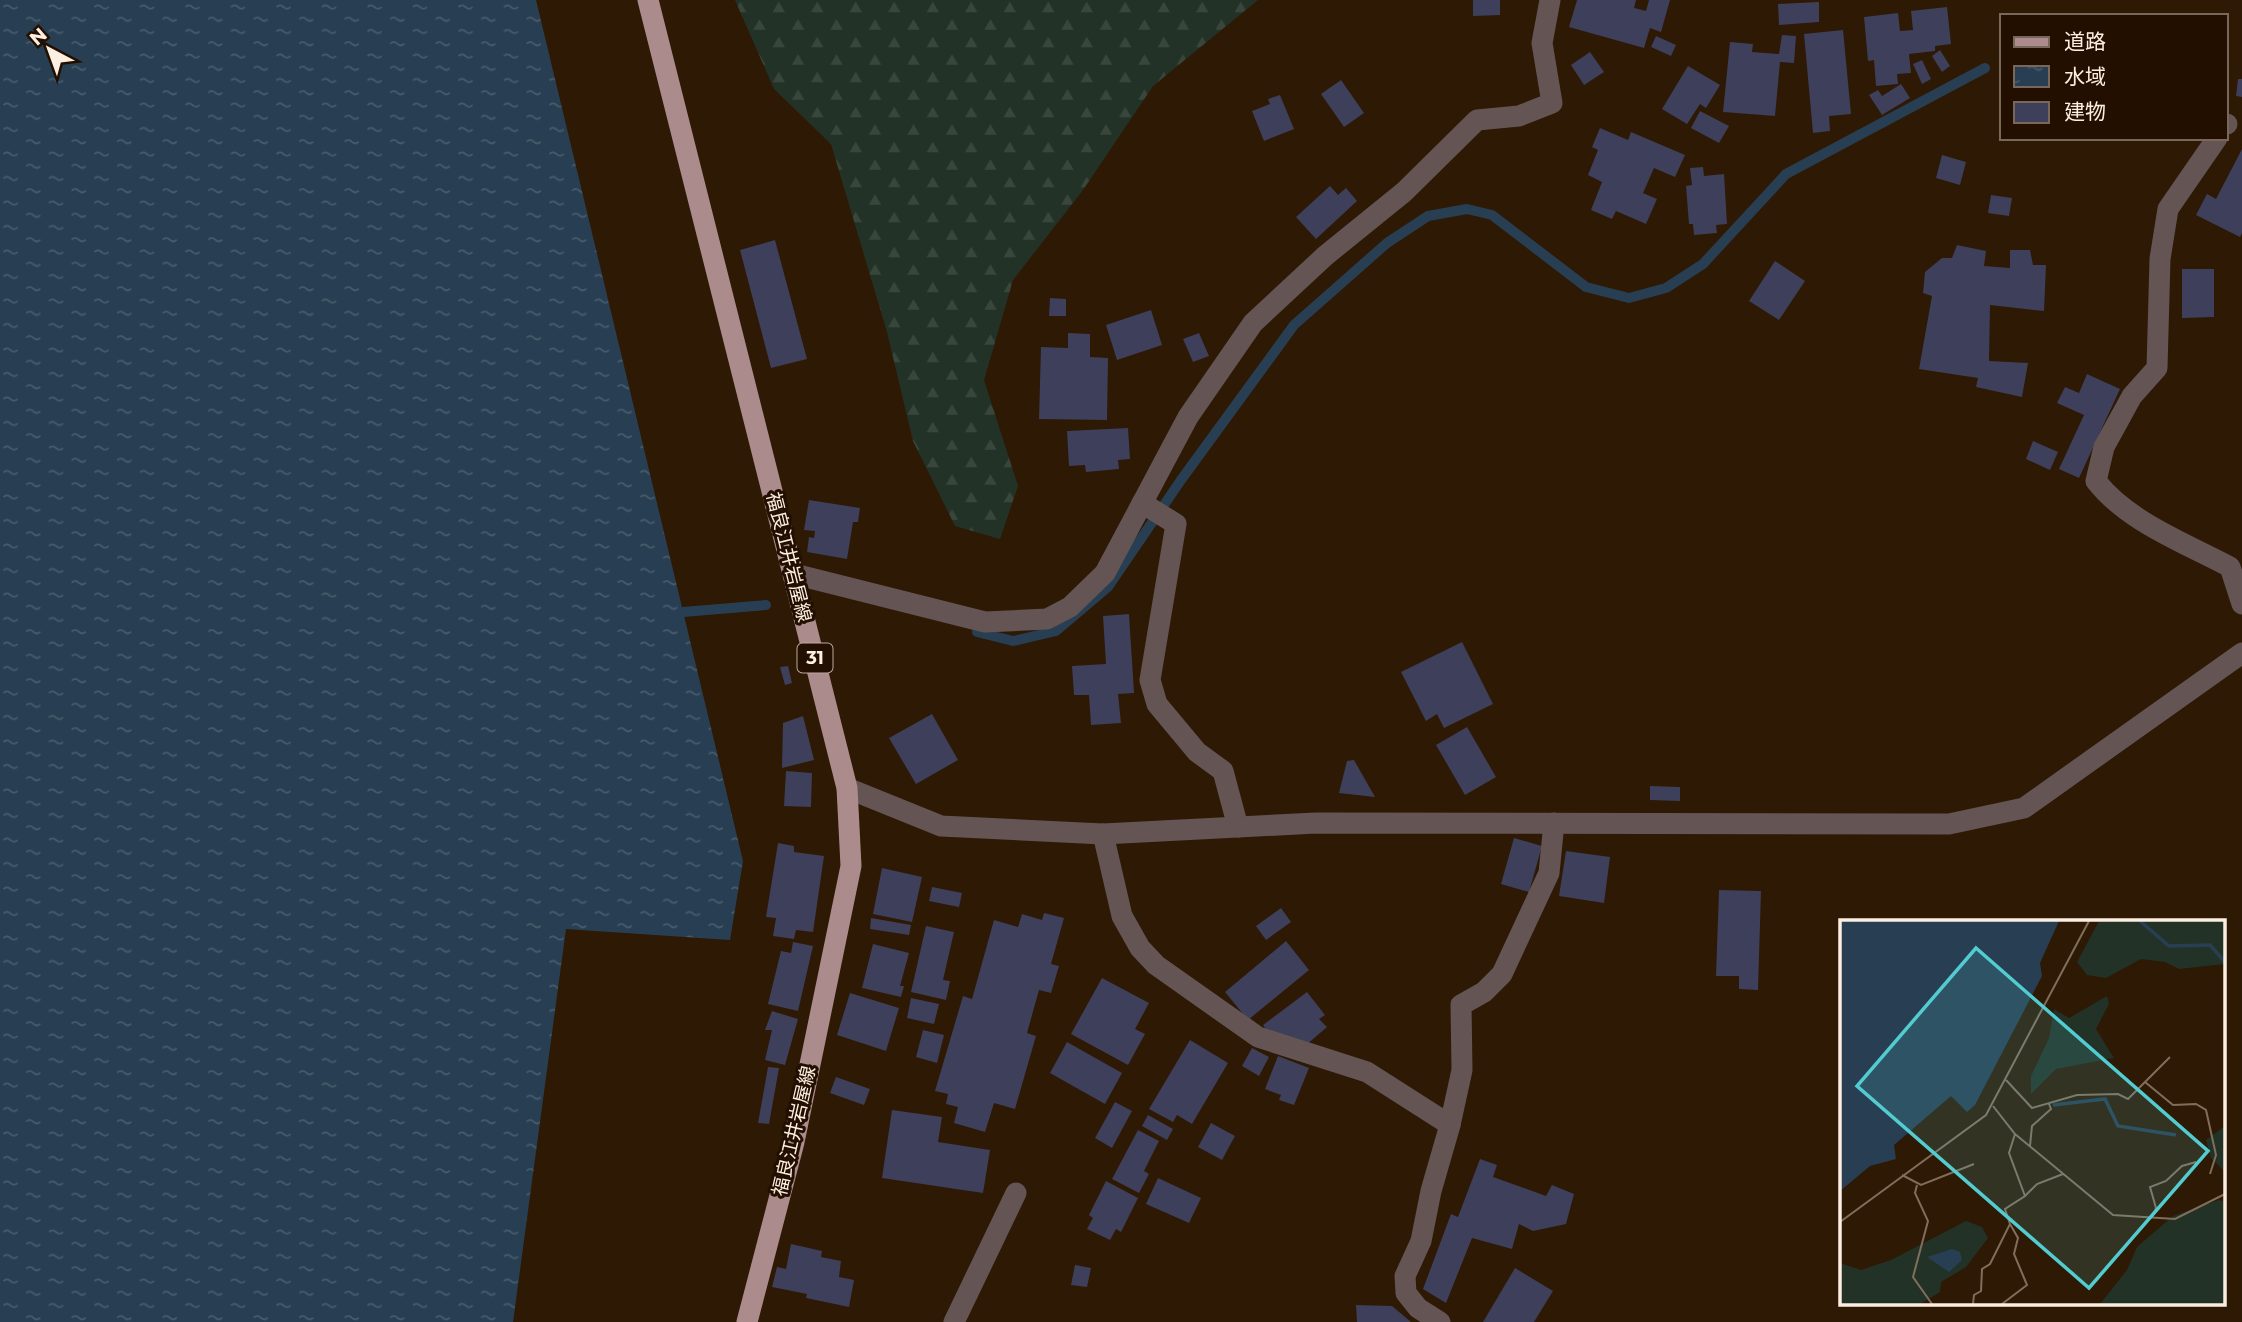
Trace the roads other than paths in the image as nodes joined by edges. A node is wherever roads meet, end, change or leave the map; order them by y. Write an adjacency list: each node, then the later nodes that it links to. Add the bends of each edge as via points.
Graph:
1 (648, 0): 5 (main road, 福良江井岩屋線 / 31)
2 (1550, 0): 4 (street, via 1542,43 1552,103 1519,116 1477,120 1404,192 1253,323 1188,417)
3 (2216, 140): 6 (street, via 2168,209 2160,259 2157,368 2132,396 2104,447 2096,481 2136,517 2230,567)
4 (1142, 503): 5 (street, via 1105,573 1070,607 1047,619 985,622); 10 (street, via 1176,524 1150,680 1157,704 1197,752 1223,771)
5 (794, 574): 8 (main road, 福良江井岩屋線 / 31)
6 (2242, 604)
7 (2242, 653): 9 (street, via 2024,808 1949,824)
8 (847, 788): 11 (street, via 942,826); 14 (main road, 福良江井岩屋線 / 31, via 851,866 794,1142)
9 (1554, 823): 10 (street); 12 (street, via 1549,873 1502,974 1484,992 1461,1005 1462,1070)
10 (1238, 827): 11 (street)
11 (1103, 834): 12 (street, via 1122,916 1156,965 1258,1037 1367,1072)
12 (1450, 1125): 16 (street, via 1421,1241 1405,1276 1406,1293 1418,1308)
13 (1016, 1193): 15 (street)
14 (747, 1322)
15 (954, 1322)
16 (1440, 1322)

